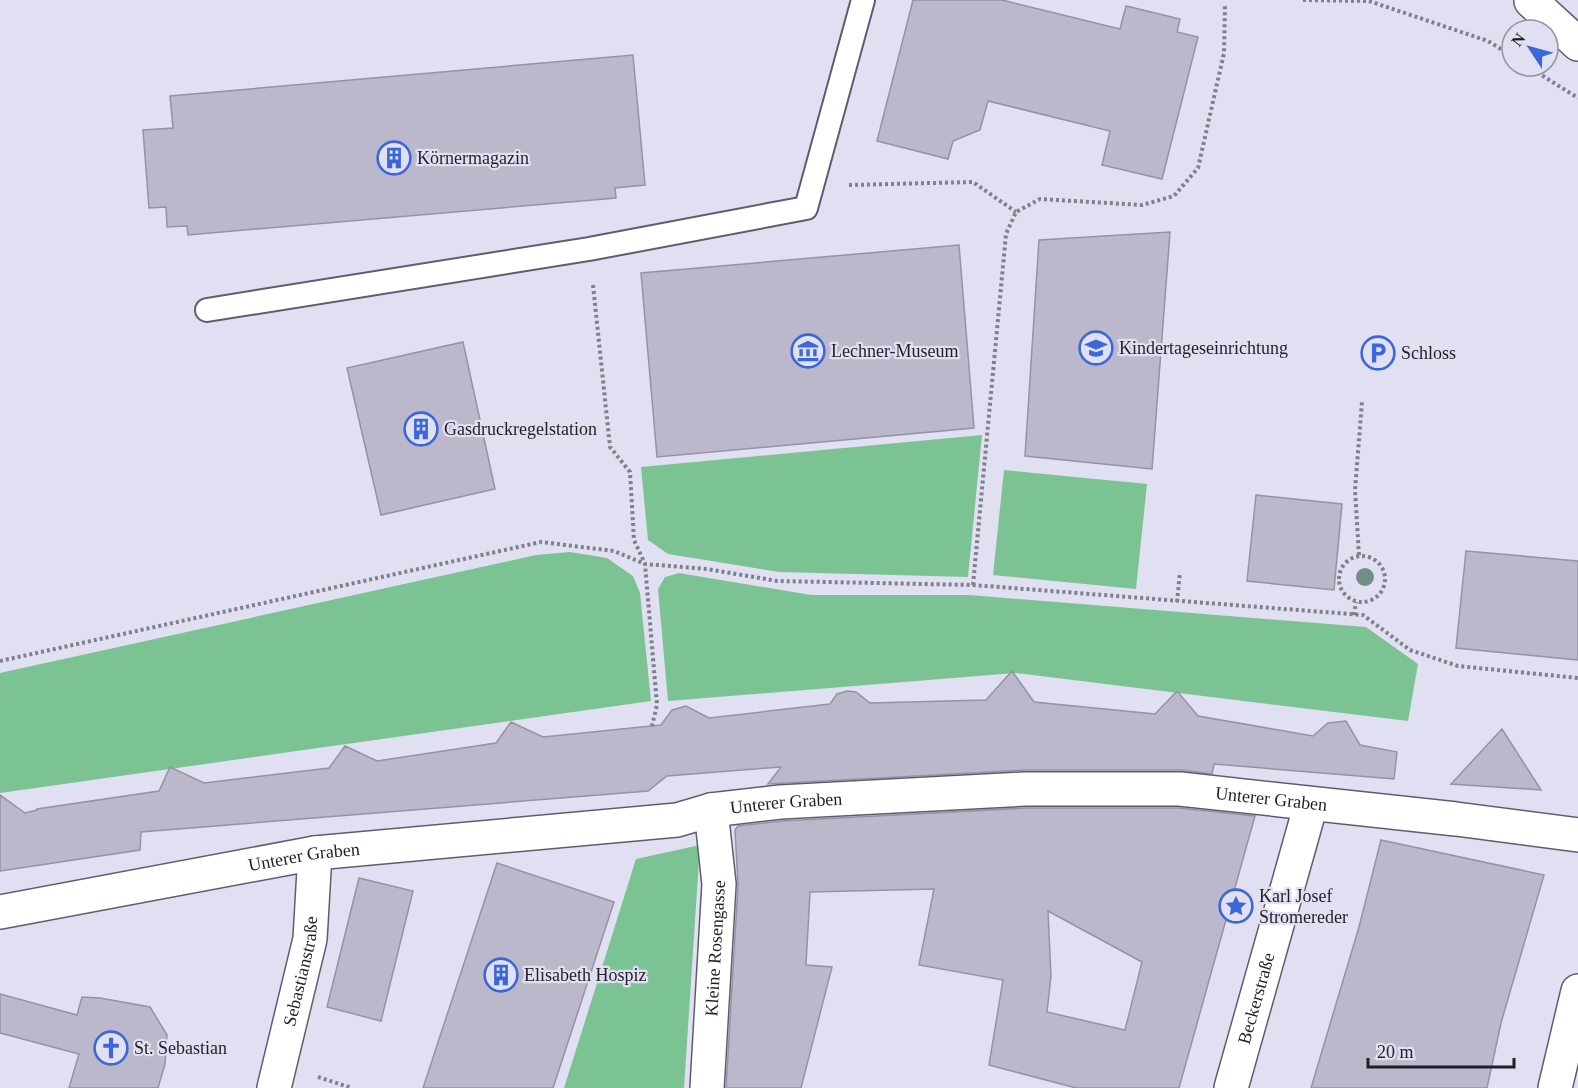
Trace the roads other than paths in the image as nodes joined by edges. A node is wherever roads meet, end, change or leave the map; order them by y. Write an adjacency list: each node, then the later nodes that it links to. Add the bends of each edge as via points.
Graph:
1 (863, 0): 5 (lane, via 806,208 589,249)
2 (1529, 1): 3 (street); 4 (street)
3 (1578, 20)
4 (1578, 44)
5 (207, 310)
6 (1311, 804): 7 (street, Unterer Graben, via 1180,789 1025,789 780,802); 8 (street, Unterer Graben); 14 (street, Beckerstraße)
7 (711, 810): 9 (street, Unterer Graben, via 677,820); 13 (street, Kleine Rosengasse, via 719,884)
8 (1578, 835)
9 (315, 853): 10 (street, Unterer Graben); 12 (street, Sebastianstraße, via 310,939)
10 (0, 912)
11 (1578, 991): 15 (street)
12 (274, 1088)
13 (706, 1088)
14 (1231, 1088)
15 (1556, 1088)

